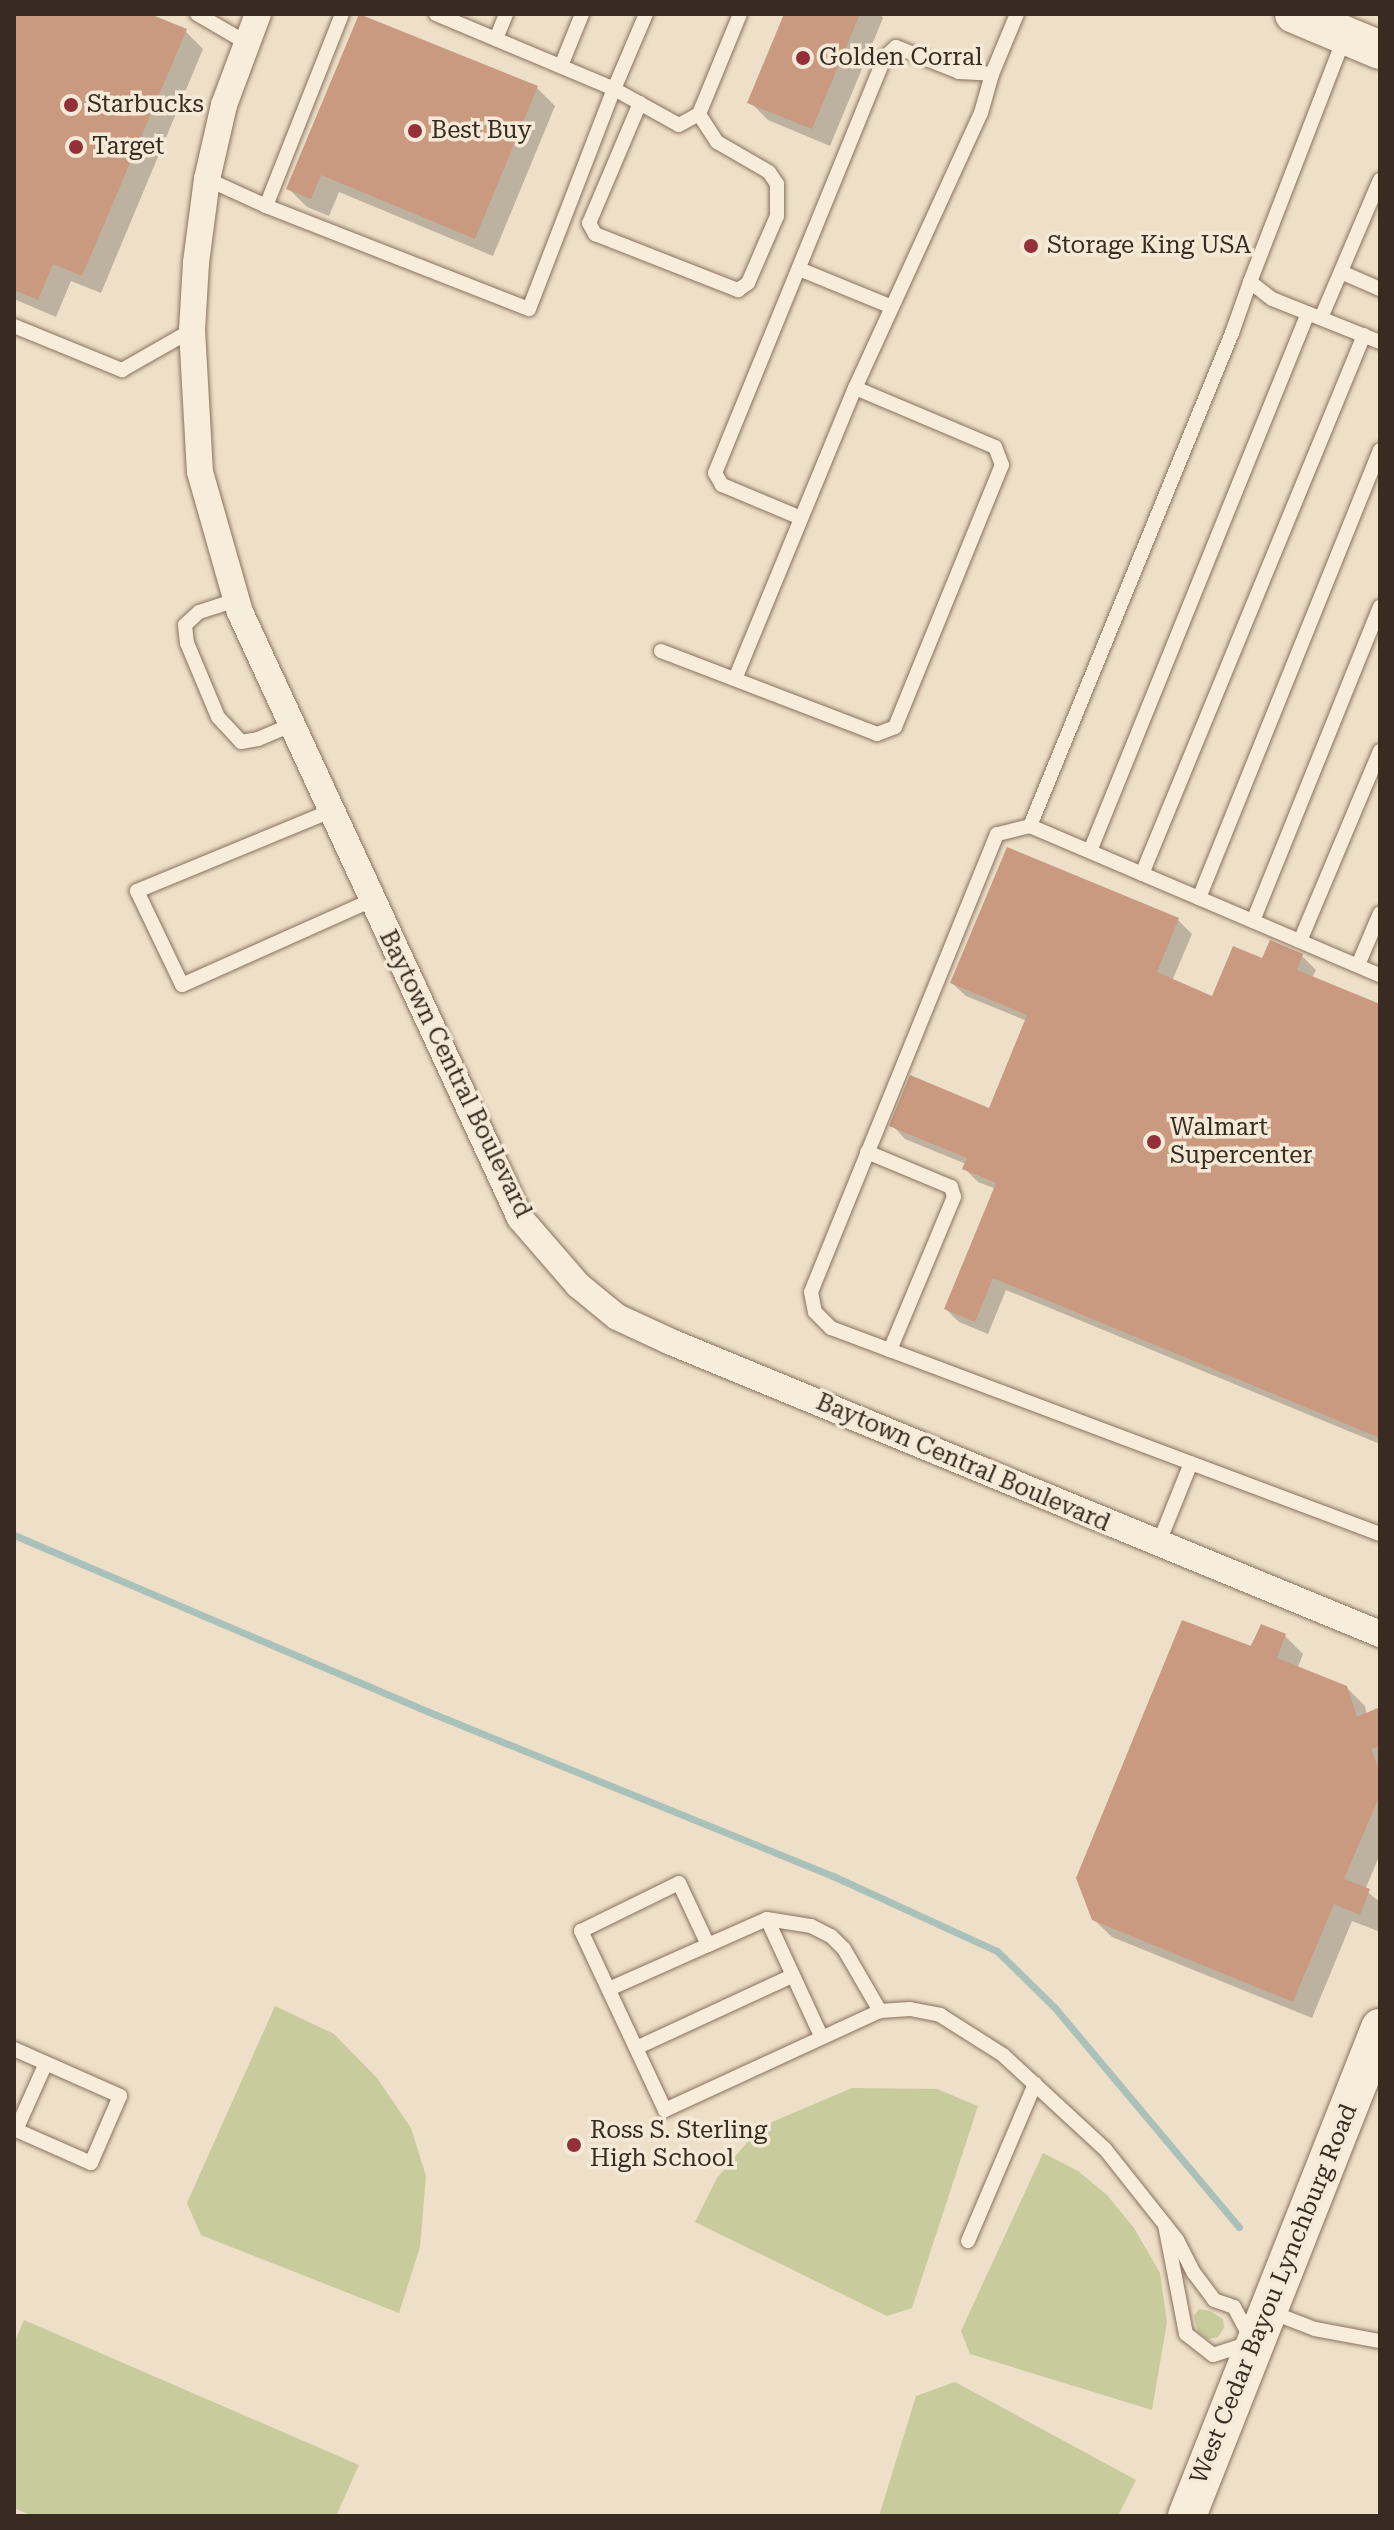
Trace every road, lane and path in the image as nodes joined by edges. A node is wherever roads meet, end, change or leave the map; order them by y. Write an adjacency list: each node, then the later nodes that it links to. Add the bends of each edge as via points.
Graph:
1 (197, 14): 13 (lane)
2 (258, 14): 13 (street, Baytown Central Boulevard)
3 (342, 14): 22 (lane)
4 (436, 14): 12 (lane)
5 (506, 14): 12 (lane)
6 (582, 14): 15 (lane)
7 (646, 14): 17 (lane)
8 (740, 14): 19 (lane)
9 (1017, 14): 16 (lane)
10 (1294, 14): 11 (main road)
11 (1345, 35): 14 (main road); 25 (lane)
12 (496, 39): 15 (lane)
13 (247, 43): 20 (street, Baytown Central Boulevard, via 224,105)
14 (1380, 50)
15 (561, 66): 17 (lane)
16 (992, 74): 23 (lane, via 959,72 896,47 889,51); 27 (lane, via 981,113)
17 (614, 89): 18 (lane); 22 (lane, via 529,309)
18 (640, 103): 19 (lane, via 679,125); 19 (lane, via 589,223 595,234 738,290 748,283 777,216 777,184 769,172 717,142)
19 (699, 114)
20 (207, 179): 22 (lane); 30 (street, Baytown Central Boulevard)
21 (1380, 180): 24 (lane)
22 (266, 206)
23 (799, 269): 27 (lane); 35 (lane, via 715,473 722,485)
24 (1341, 272): 26 (lane); 28 (lane)
25 (1250, 282): 28 (lane, via 1272,299); 43 (lane)
26 (1380, 289)
27 (892, 307): 33 (lane)
28 (1314, 316): 31 (lane); 44 (lane)
29 (14, 326): 30 (lane, via 122,370)
30 (192, 330): 36 (street, Baytown Central Boulevard, via 200,472)
31 (1364, 335): 32 (lane); 45 (lane)
32 (1380, 342)
33 (855, 388): 35 (lane); 39 (lane, via 995,447 1002,465 895,727 877,734)
34 (1380, 450): 46 (lane)
35 (801, 518): 39 (lane)
36 (236, 600): 40 (street, Baytown Central Boulevard); 40 (lane, via 199,612 185,625 187,643 218,717 241,742)
37 (1380, 607): 49 (lane)
38 (661, 651): 39 (lane)
39 (735, 679)
40 (291, 725): 42 (street, Baytown Central Boulevard)
41 (1380, 751): 50 (lane)
42 (331, 811): 47 (street, Baytown Central Boulevard); 47 (lane, via 137,891 182,985)
43 (1030, 826): 44 (lane); 53 (lane, via 997,834)
44 (1090, 851): 45 (lane)
45 (1142, 874): 46 (lane)
46 (1199, 898): 49 (lane)
47 (372, 900): 57 (street, Baytown Central Boulevard, via 520,1218 578,1285 617,1317 671,1342)
48 (1380, 913): 51 (lane)
49 (1253, 921): 50 (lane)
50 (1300, 941): 51 (lane)
51 (1358, 965): 52 (lane)
52 (1380, 975)
53 (867, 1152): 54 (lane, via 811,1292 815,1312 831,1328); 54 (lane, via 951,1187 954,1197)
54 (890, 1350): 55 (lane)
55 (1191, 1463): 56 (lane); 57 (lane)
56 (1380, 1534)
57 (1158, 1545): 58 (street, Baytown Central Boulevard)
58 (1380, 1634)
59 (767, 1919): 60 (lane); 61 (lane); 63 (lane, via 811,1926 831,1936)
60 (708, 1945): 62 (lane); 62 (lane, via 679,1883 581,1931)
61 (792, 1976): 65 (lane); 66 (lane)
62 (609, 1989): 66 (lane)
63 (880, 2011): 65 (lane); 69 (lane, via 940,2015 1003,2055)
64 (1380, 2028): 73 (main road, West Cedar Bayou Lynchburg Road)
65 (821, 2036): 66 (lane, via 665,2110)
66 (636, 2048)
67 (14, 2049): 68 (lane)
68 (46, 2063): 70 (lane); 70 (lane, via 120,2096 91,2163)
69 (1035, 2084): 71 (lane, via 1105,2149); 72 (lane)
70 (15, 2129)
71 (1165, 2225): 73 (lane, via 1214,2300); 73 (lane, via 1186,2334 1213,2355)
72 (968, 2241)
73 (1260, 2326): 74 (lane); 75 (main road, West Cedar Bayou Lynchburg Road)
74 (1380, 2341)
75 (1187, 2516)

